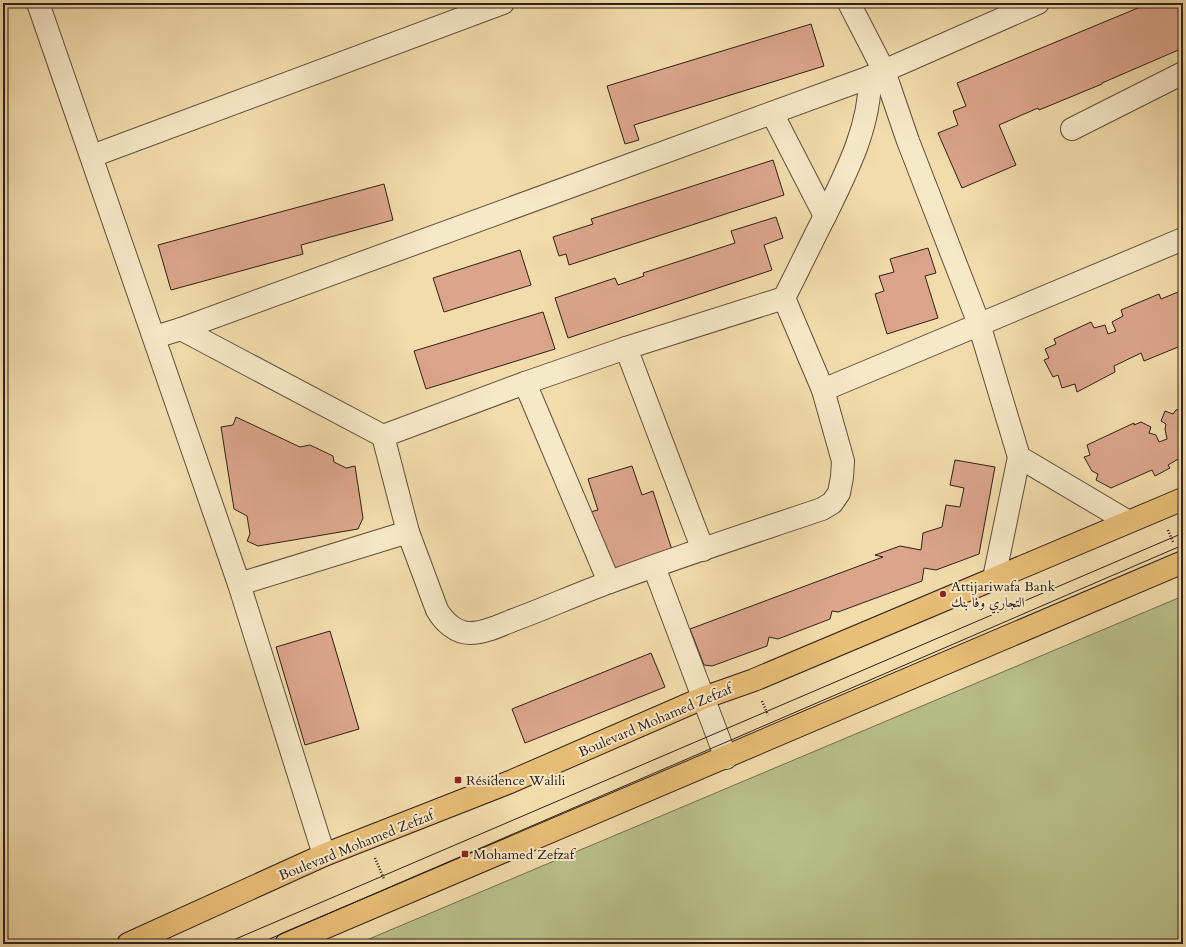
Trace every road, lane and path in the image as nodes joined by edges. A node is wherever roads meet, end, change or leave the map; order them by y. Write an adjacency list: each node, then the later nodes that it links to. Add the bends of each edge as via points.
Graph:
1 (38, 3): 10 (street)
2 (503, 3): 5 (street)
3 (849, 3): 7 (street)
4 (1038, 3): 7 (street)
5 (474, 8): 10 (street)
6 (1183, 73): 9 (street)
7 (877, 74): 8 (street); 11 (street, via 864,126); 14 (street, via 908,141)
8 (772, 113): 11 (street); 15 (street)
9 (1072, 129)
10 (92, 156): 16 (street)
11 (825, 216): 13 (street)
12 (1183, 239): 14 (street)
13 (784, 298): 17 (street); 19 (street)
14 (979, 324): 19 (street); 21 (street)
15 (181, 329): 16 (street); 20 (street)
16 (155, 337): 31 (street)
17 (626, 348): 18 (street); 26 (street)
18 (525, 383): 20 (street); 30 (street)
19 (823, 390): 26 (street, via 843,461 839,493 832,503 822,509)
20 (383, 436): 25 (street)
21 (1019, 457): 24 (street); 29 (street)
22 (1183, 499): 23 (main road, Boulevard Mohamed Zefzaf)
23 (1159, 509): 24 (main road, Boulevard Mohamed Zefzaf); 27 (path)
24 (1126, 522): 29 (main road, Boulevard Mohamed Zefzaf)
25 (408, 532): 30 (street, via 436,610 442,619 460,631 471,633 495,627); 31 (street)
26 (703, 550): 28 (street)
27 (1182, 563): 34 (main road)
28 (654, 567): 30 (street); 33 (street)
29 (994, 578): 32 (main road, Boulevard Mohamed Zefzaf)
30 (609, 582)
31 (239, 584): 37 (street)
32 (754, 680): 33 (main road, Boulevard Mohamed Zefzaf); 34 (path)
33 (703, 698): 35 (street); 36 (main road, Boulevard Mohamed Zefzaf, via 510,782)
34 (776, 736): 35 (main road)
35 (726, 758): 38 (main road)
36 (368, 839): 37 (main road, Boulevard Mohamed Zefzaf); 38 (path)
37 (324, 855): 39 (main road, Boulevard Mohamed Zefzaf)
38 (391, 901): 40 (main road)
39 (128, 944)
40 (286, 944)

